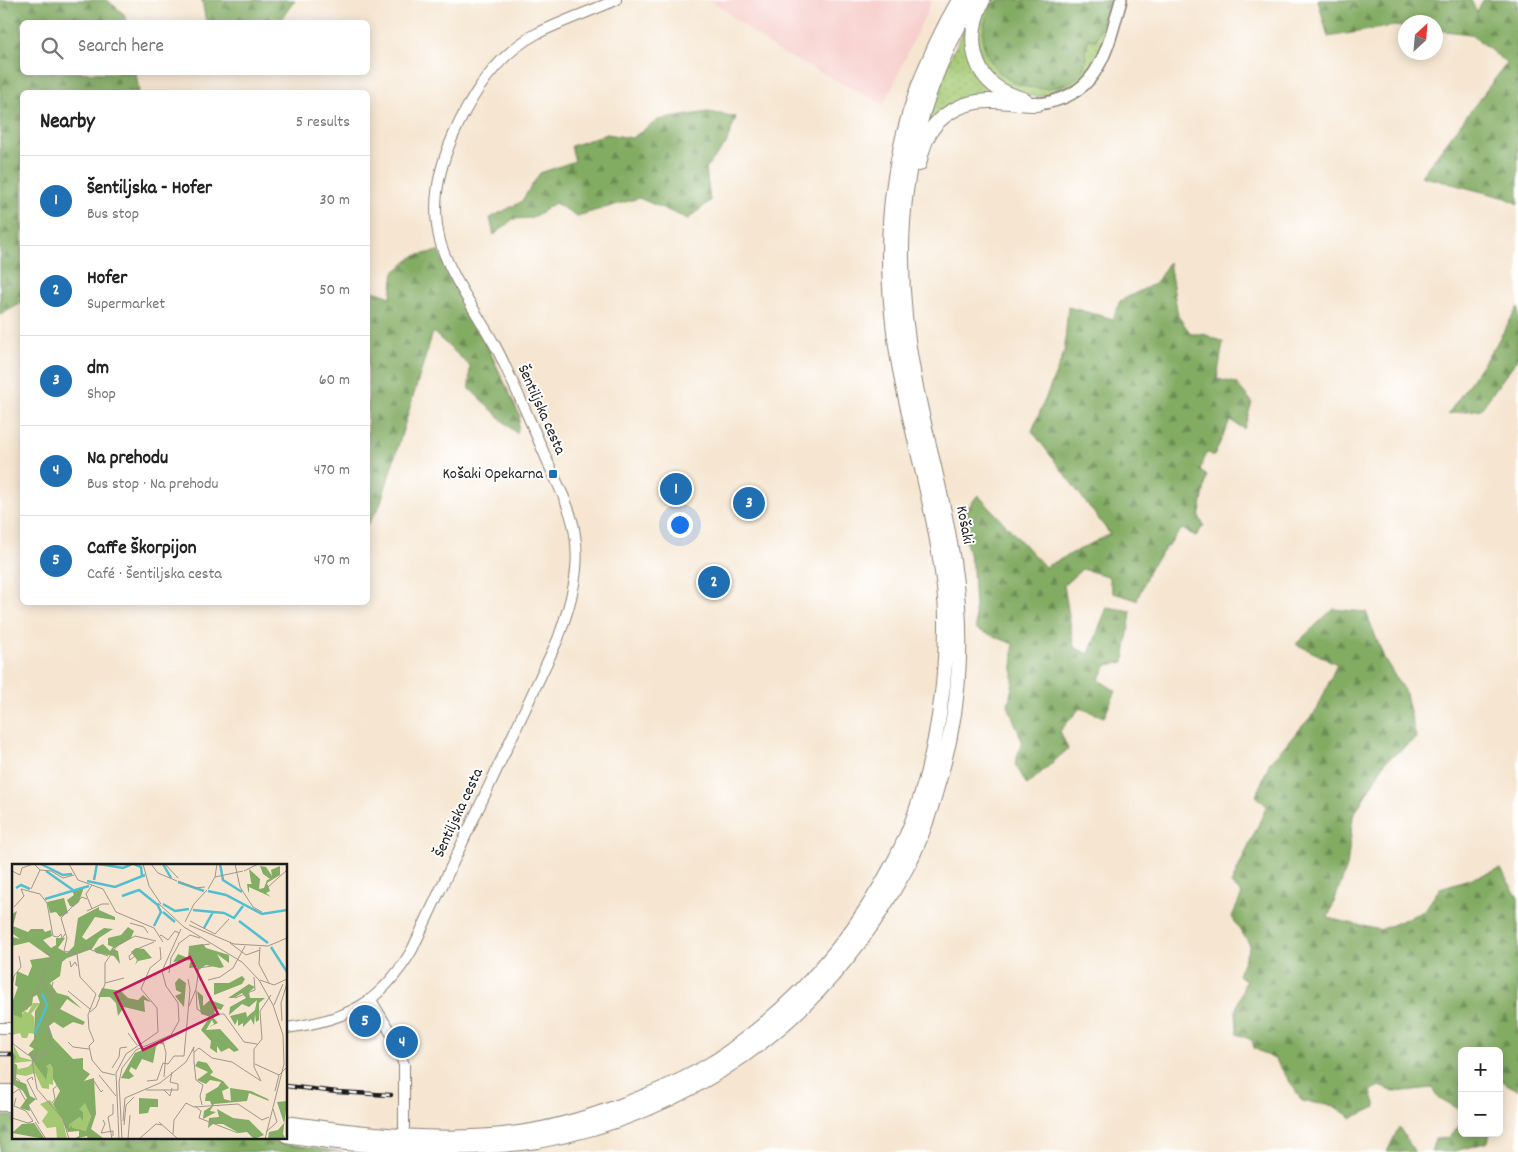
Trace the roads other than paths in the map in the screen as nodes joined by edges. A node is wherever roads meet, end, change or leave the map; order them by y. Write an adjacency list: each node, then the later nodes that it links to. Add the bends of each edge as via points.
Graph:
1 (616, 0): 8 (street, Šentiljska cesta, via 534,35 511,51 493,69 474,97 456,129 443,163 437,197 440,240 537,434 566,504 577,548 573,594 558,639 412,950 388,984)
2 (959, 0): 10 (highway, Košaki, via 936,43 906,121 896,163 888,281 902,381 933,514 943,577 945,663 931,760 918,806 897,858 861,919 826,964 776,1015 716,1061 656,1093 580,1121 518,1133 462,1138)
3 (974, 0): 7 (highway, via 930,89 918,126)
4 (983, 0): 6 (highway, via 972,32 978,65 998,88)
5 (1121, 0): 6 (main road, via 1108,47 1092,78 1069,96)
6 (1037, 104): 7 (highway, via 990,100 970,103 952,110 941,119 927,137)
7 (903, 214): 12 (highway, Košaki, via 901,243 906,332 954,563 959,662 945,763 909,863 879,915 836,973 784,1025 710,1079 622,1119 582,1132 483,1148 377,1146)
8 (371, 1000): 9 (street, Šentiljska cesta, via 336,1018); 11 (street, via 395,1040 404,1066)
9 (288, 1028)
10 (288, 1123)
11 (404, 1127)
12 (288, 1135)

